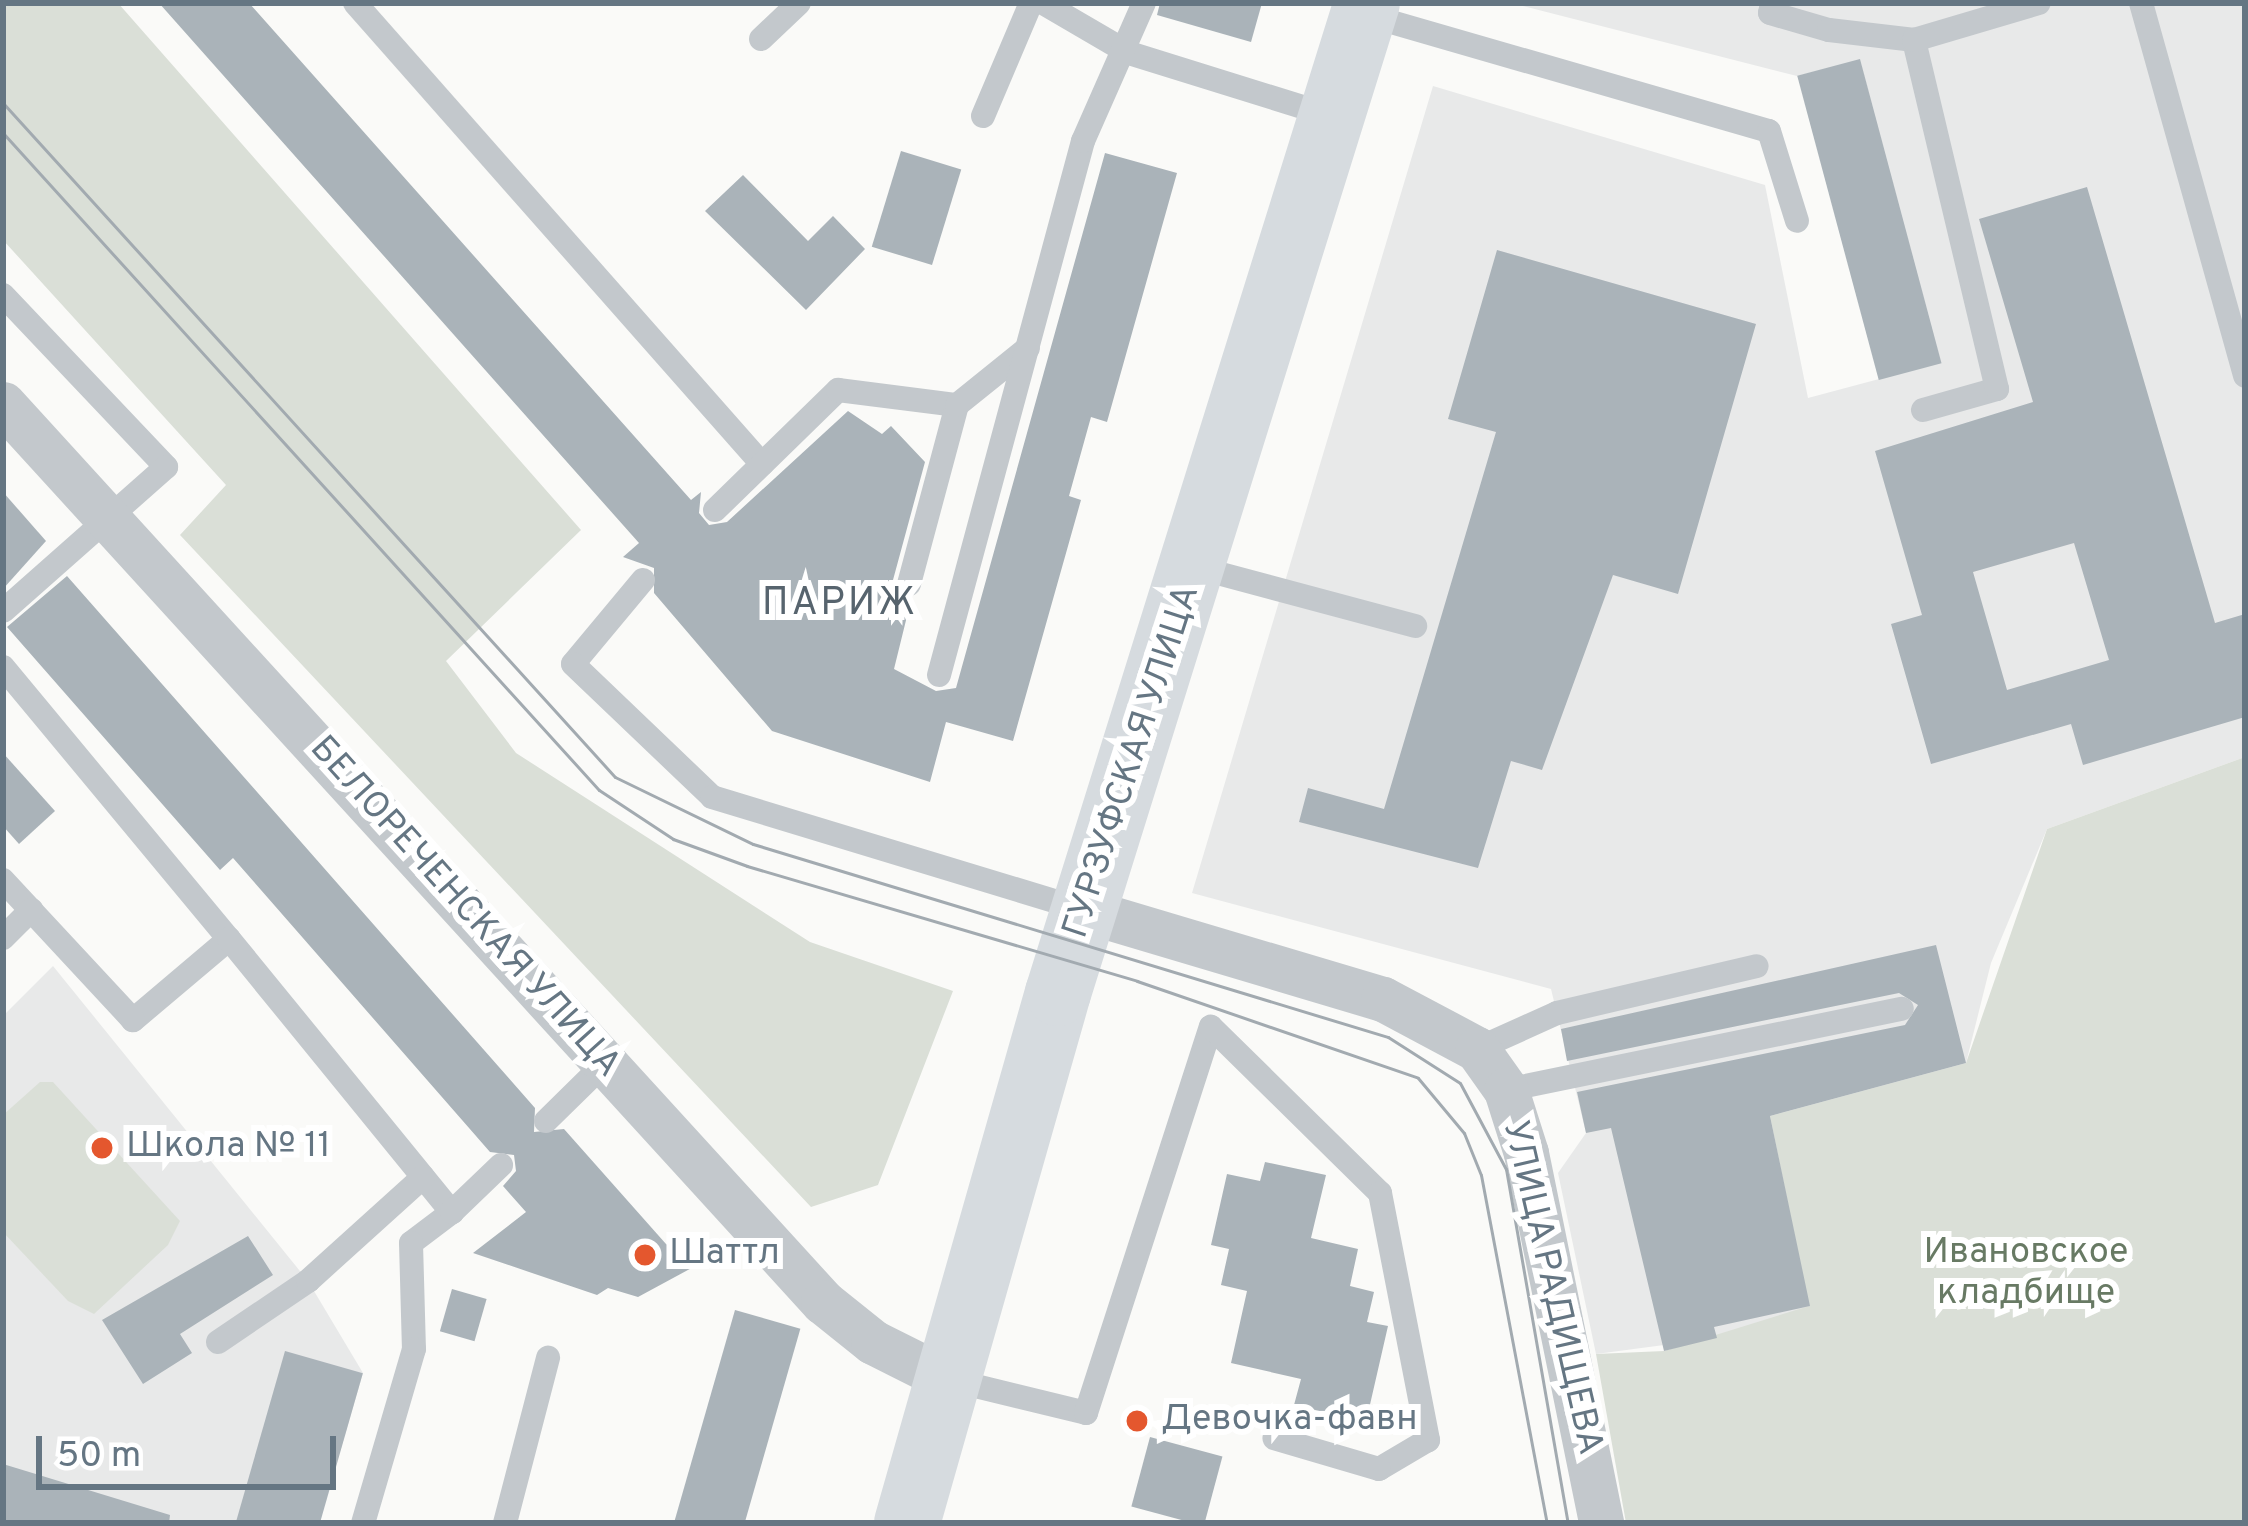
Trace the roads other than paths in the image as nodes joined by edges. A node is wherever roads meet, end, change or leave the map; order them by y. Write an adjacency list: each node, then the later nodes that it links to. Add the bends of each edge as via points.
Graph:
1 (355, 3): 22 (lane)
2 (799, 3): 10 (lane)
3 (1031, 3): 13 (lane)
4 (1043, 3): 12 (lane)
5 (1144, 3): 12 (lane)
6 (1772, 3): 11 (lane, via 1770,13 1828,30)
7 (2039, 3): 11 (lane)
8 (2141, 3): 18 (lane)
9 (1365, 8): 14 (main road, ГУРЗУФСКАЯ УЛИЦА); 15 (lane, via 1769,131)
10 (761, 39)
11 (1914, 40): 21 (lane, via 1997,388)
12 (1129, 53): 14 (lane); 17 (lane, via 1083,141)
13 (983, 116)
14 (1334, 117): 25 (main road, ГУРЗУФСКАЯ УЛИЦА)
15 (1797, 221)
16 (4, 298): 24 (lane, via 166,467)
17 (1028, 349): 20 (lane); 31 (lane)
18 (2244, 367)
19 (3, 404): 24 (street, БЕЛОРЕЧЕНСКАЯ УЛИЦА)
20 (957, 405): 22 (lane, via 838,390); 27 (lane)
21 (1923, 410)
22 (762, 464): 23 (lane)
23 (715, 509)
24 (110, 518): 28 (lane); 40 (street, БЕЛОРЕЧЕНСКАЯ УЛИЦА)
25 (1196, 567): 29 (lane); 34 (main road, ГУРЗУФСКАЯ УЛИЦА)
26 (643, 580): 34 (lane, via 573,664 712,796)
27 (909, 584)
28 (3, 611)
29 (1415, 626)
30 (3, 667): 36 (lane)
31 (939, 675)
32 (3, 880): 33 (lane)
33 (31, 910): 35 (lane); 36 (lane, via 133,1020)
34 (1084, 910): 39 (street, УЛИЦА РАДИЩЕВА, via 1383,999); 48 (main road, ГУРЗУФСКАЯ УЛИЦА)
35 (3, 938)
36 (229, 939): 44 (lane)
37 (1757, 966): 39 (lane, via 1557,1013)
38 (1902, 1009): 41 (lane)
39 (1477, 1049): 41 (street, УЛИЦА РАДИЩЕВА)
40 (604, 1064): 42 (lane); 48 (street, БЕЛОРЕЧЕНСКАЯ УЛИЦА, via 823,1302 873,1342)
41 (1506, 1090): 53 (street, УЛИЦА РАДИЩЕВА)
42 (546, 1121)
43 (501, 1165): 45 (lane)
44 (424, 1177): 45 (lane); 46 (lane, via 308,1281)
45 (452, 1212): 50 (lane, via 411,1243 414,1349)
46 (218, 1342)
47 (548, 1358): 51 (lane)
48 (949, 1380): 49 (lane, via 1086,1413 1211,1027 1380,1193 1428,1440 1378,1469); 52 (main road, ГУРЗУФСКАЯ УЛИЦА)
49 (1274, 1438)
50 (363, 1523)
51 (506, 1523)
52 (907, 1523)
53 (1601, 1523)

